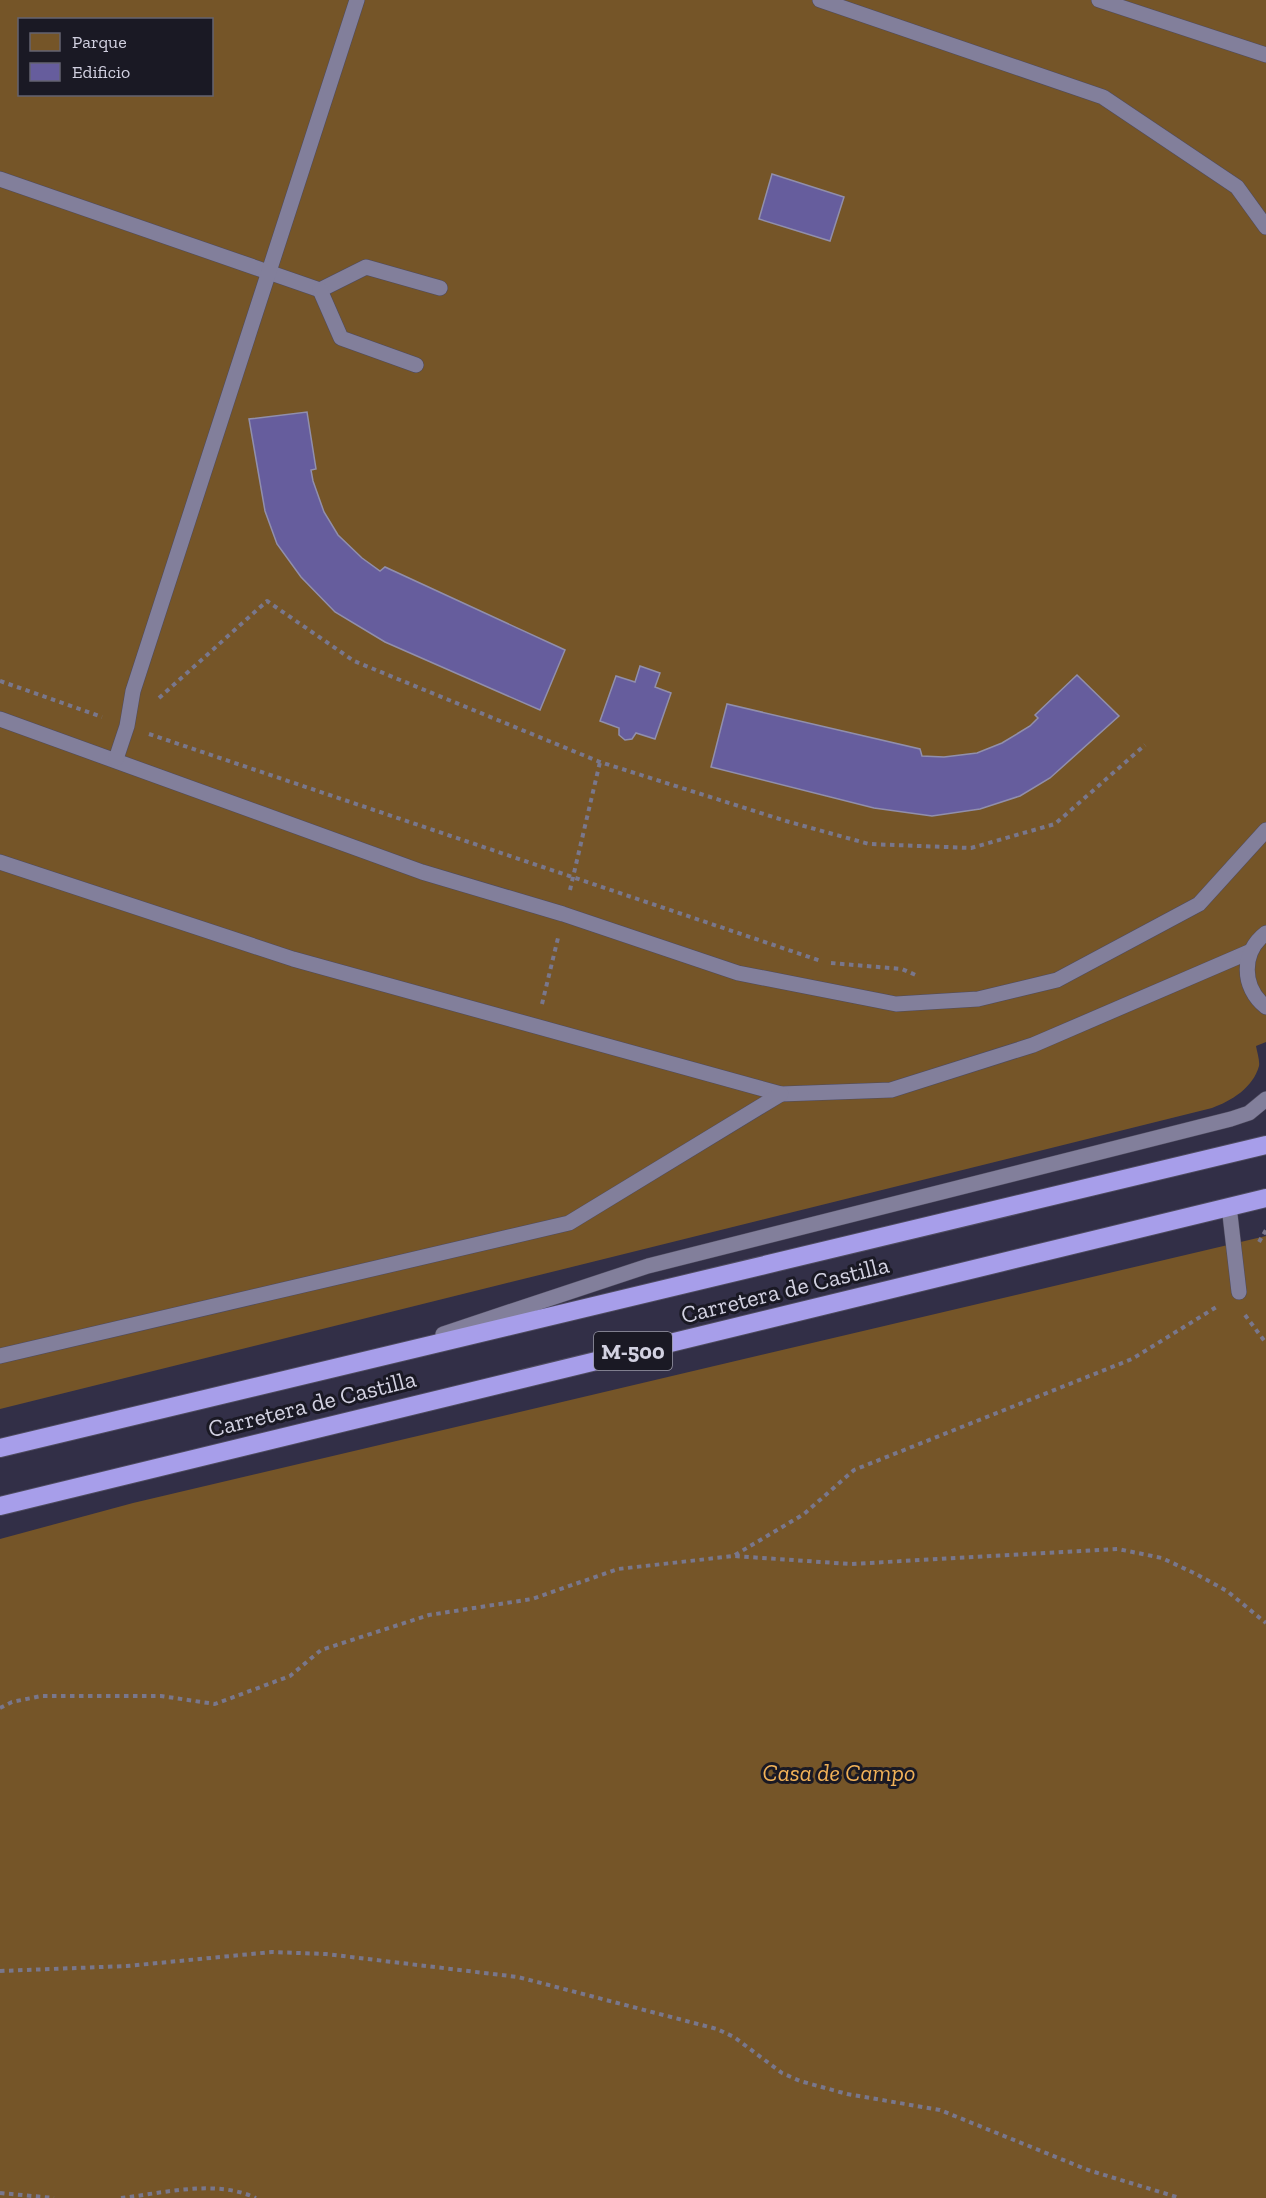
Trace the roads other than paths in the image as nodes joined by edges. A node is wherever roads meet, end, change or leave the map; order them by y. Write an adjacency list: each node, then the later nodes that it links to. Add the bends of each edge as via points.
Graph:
1 (357, 0): 7 (lane)
2 (820, 0): 6 (lane, via 1102,97 1237,188)
3 (1099, 0): 4 (lane)
4 (1266, 55)
5 (0, 179): 7 (lane)
6 (1266, 227)
7 (271, 273): 9 (lane); 12 (lane, via 133,691)
8 (440, 288): 9 (lane, via 366,267)
9 (320, 290): 10 (lane, via 341,338)
10 (416, 365)
11 (0, 719): 12 (lane)
12 (116, 759): 13 (lane, via 422,872 564,914 738,973 896,1004 978,999 1057,980 1199,904)
13 (1266, 830)
14 (0, 862): 18 (lane, via 293,959)
15 (1266, 933): 16 (lane)
16 (1249, 952): 17 (lane, via 1246,979); 18 (lane, via 1033,1046 891,1090)
17 (1266, 1007)
18 (781, 1094): 24 (lane, via 569,1223)
19 (1266, 1099): 25 (lane, via 1249,1113 1232,1119 648,1266)
20 (1266, 1145): 25 (highway, Carretera de Castilla / M-500)
21 (1266, 1198): 22 (highway, Carretera de Castilla / M-500)
22 (1229, 1206): 23 (lane); 27 (highway, Carretera de Castilla / M-500)
23 (1239, 1293)
24 (0, 1356)
25 (366, 1360): 26 (highway, Carretera de Castilla / M-500)
26 (0, 1448)
27 (0, 1506)

